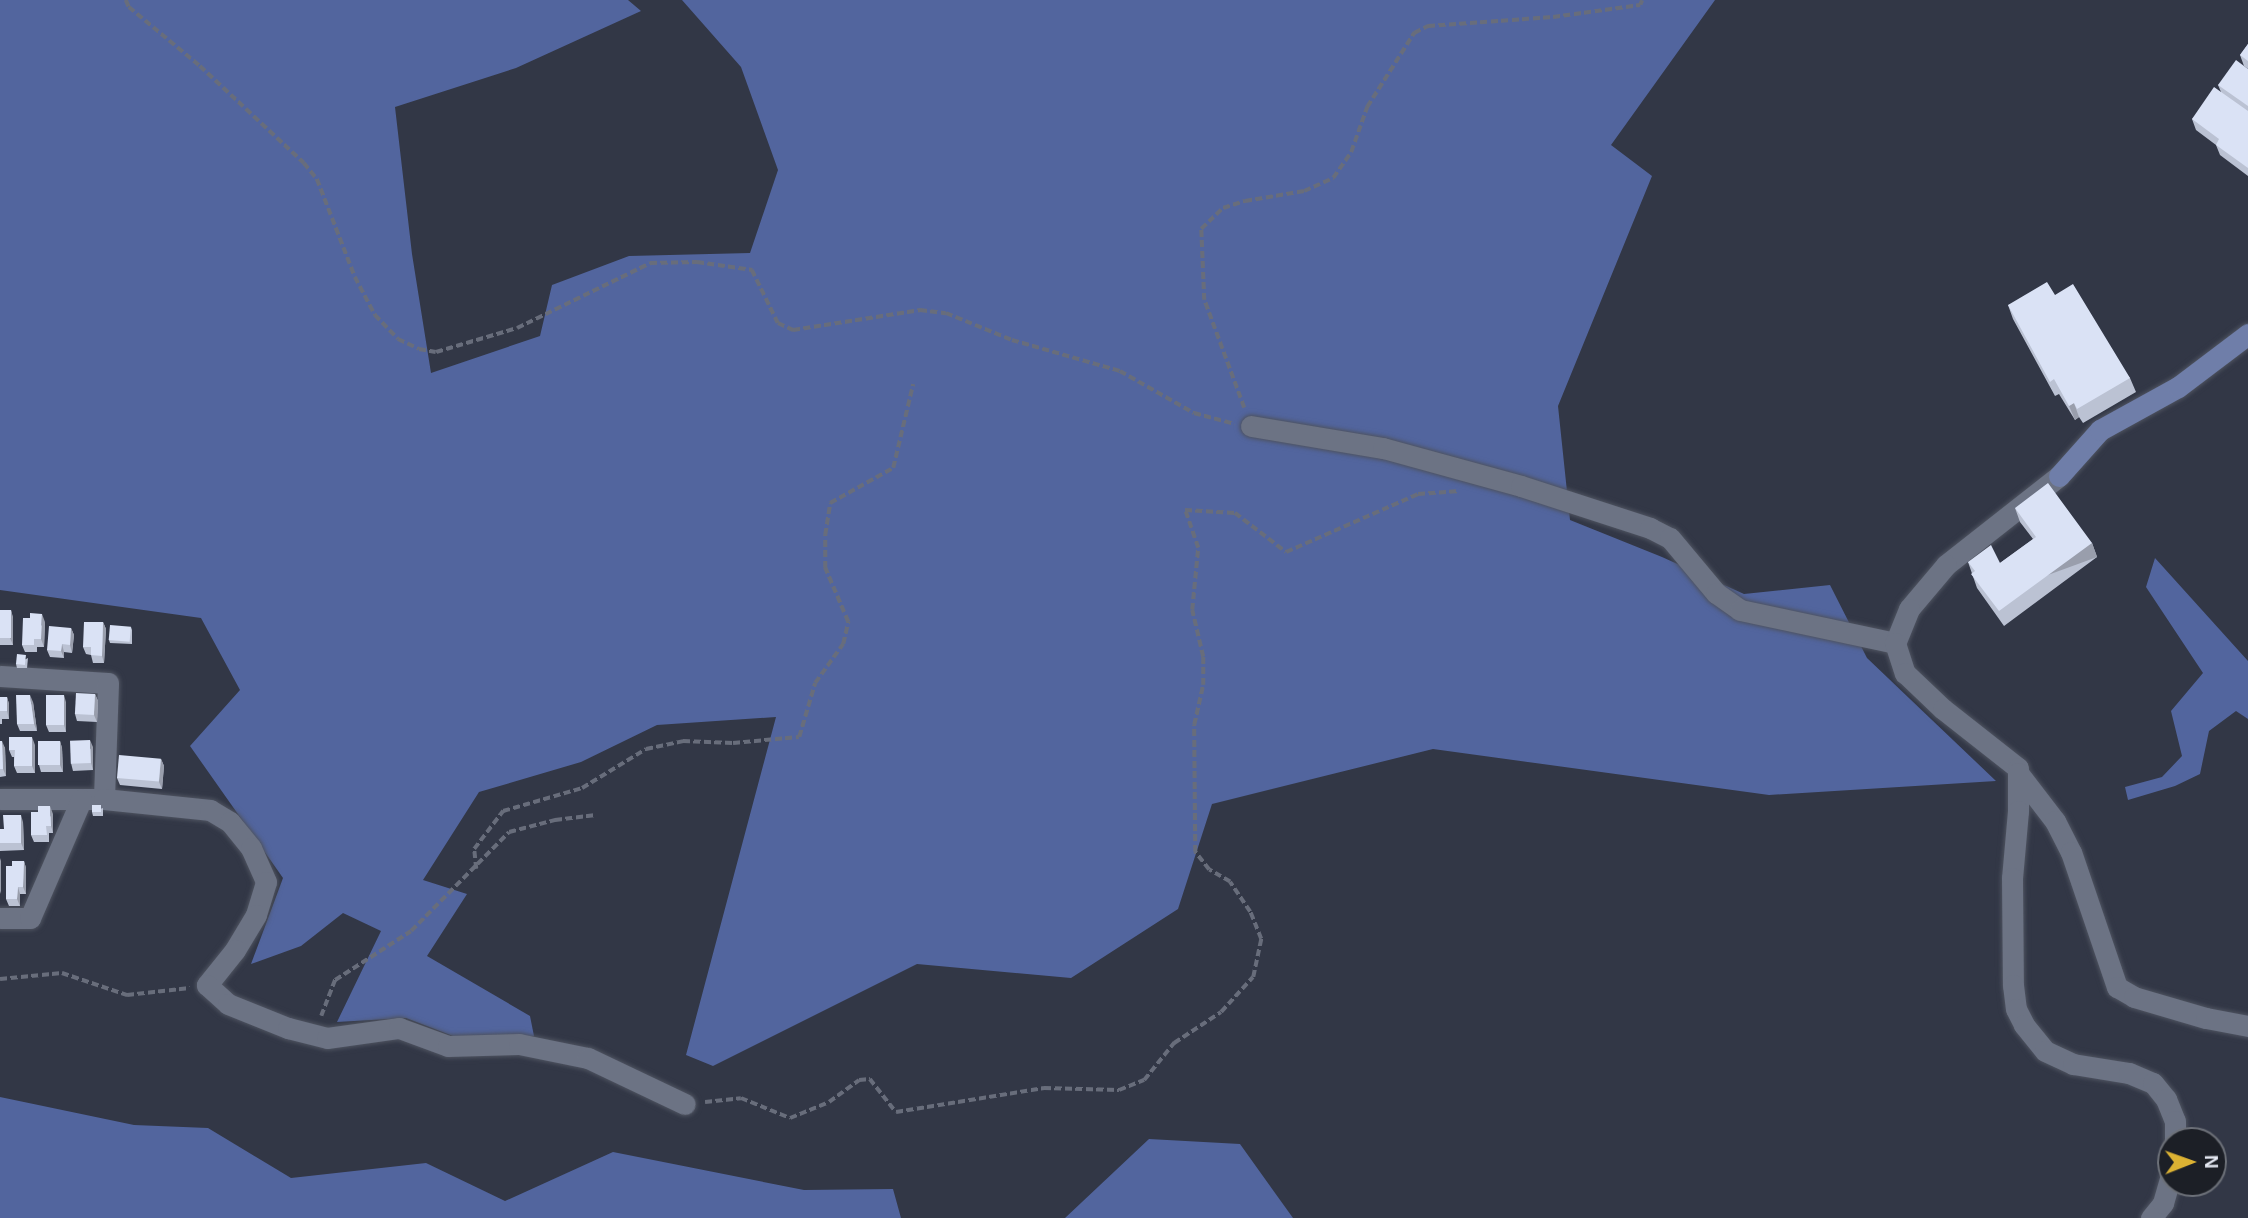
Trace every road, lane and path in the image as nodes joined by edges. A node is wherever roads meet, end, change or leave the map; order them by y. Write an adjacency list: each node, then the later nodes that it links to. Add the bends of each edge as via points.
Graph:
1 (127, 0): 5 (path, via 129,7 304,163 317,179 375,315 398,339 419,349 436,352 517,328 650,263 696,262 752,270 778,323 793,330 920,310 946,313 1012,340 1120,371 1211,420)
2 (1642, 0): 5 (path, via 1640,5 1553,16 1428,26 1414,33 1367,107 1350,152 1334,178 1304,191 1223,208 1201,229 1204,300)
3 (2248, 334): 7 (street, via 2178,387 2100,430 2059,476 1946,565 1909,609)
4 (913, 384): 14 (path, via 892,468 830,503 825,568 848,622 843,644 815,683 799,737 733,743 683,741 646,749 582,788 503,811 474,849)
5 (1251, 426): 7 (street, via 1383,448 1637,524 1670,538 1716,593 1740,610)
6 (1470, 490): 20 (path, via 1418,494 1286,552 1235,513 1185,510 1198,548 1192,610 1203,657 1203,685 1194,725 1195,852 1209,870 1230,882 1251,912 1261,939 1253,977 1221,1012 1174,1043 1144,1080 1119,1090 1044,1088 896,1112 870,1079 859,1080 829,1101 790,1118 741,1098)
7 (1895, 643): 9 (street, via 1905,673 2018,768)
8 (0, 676): 11 (street, via 108,683)
9 (2018, 773): 18 (street, via 2055,821 2071,852 2117,987 2134,997); 21 (street, via 2012,878 2016,1009 2045,1051 2073,1064 2129,1073 2153,1083 2166,1098)
10 (0, 799): 12 (street)
11 (104, 799): 12 (street); 17 (street, via 210,810 230,822 251,848 266,882 256,915)
12 (81, 800): 15 (street, via 30,918)
13 (596, 815): 14 (path, via 509,832)
14 (475, 869): 19 (path, via 411,931 335,980)
15 (0, 918)
16 (0, 979): 17 (path, via 62,973 127,995)
17 (207, 985): 19 (street, via 228,1004)
18 (2248, 1026)
19 (314, 1034): 20 (street, via 327,1038 399,1028 448,1046 519,1044 589,1058)
20 (685, 1104)
21 (2175, 1127)
22 (2165, 1197): 23 (street)
23 (2151, 1218)

